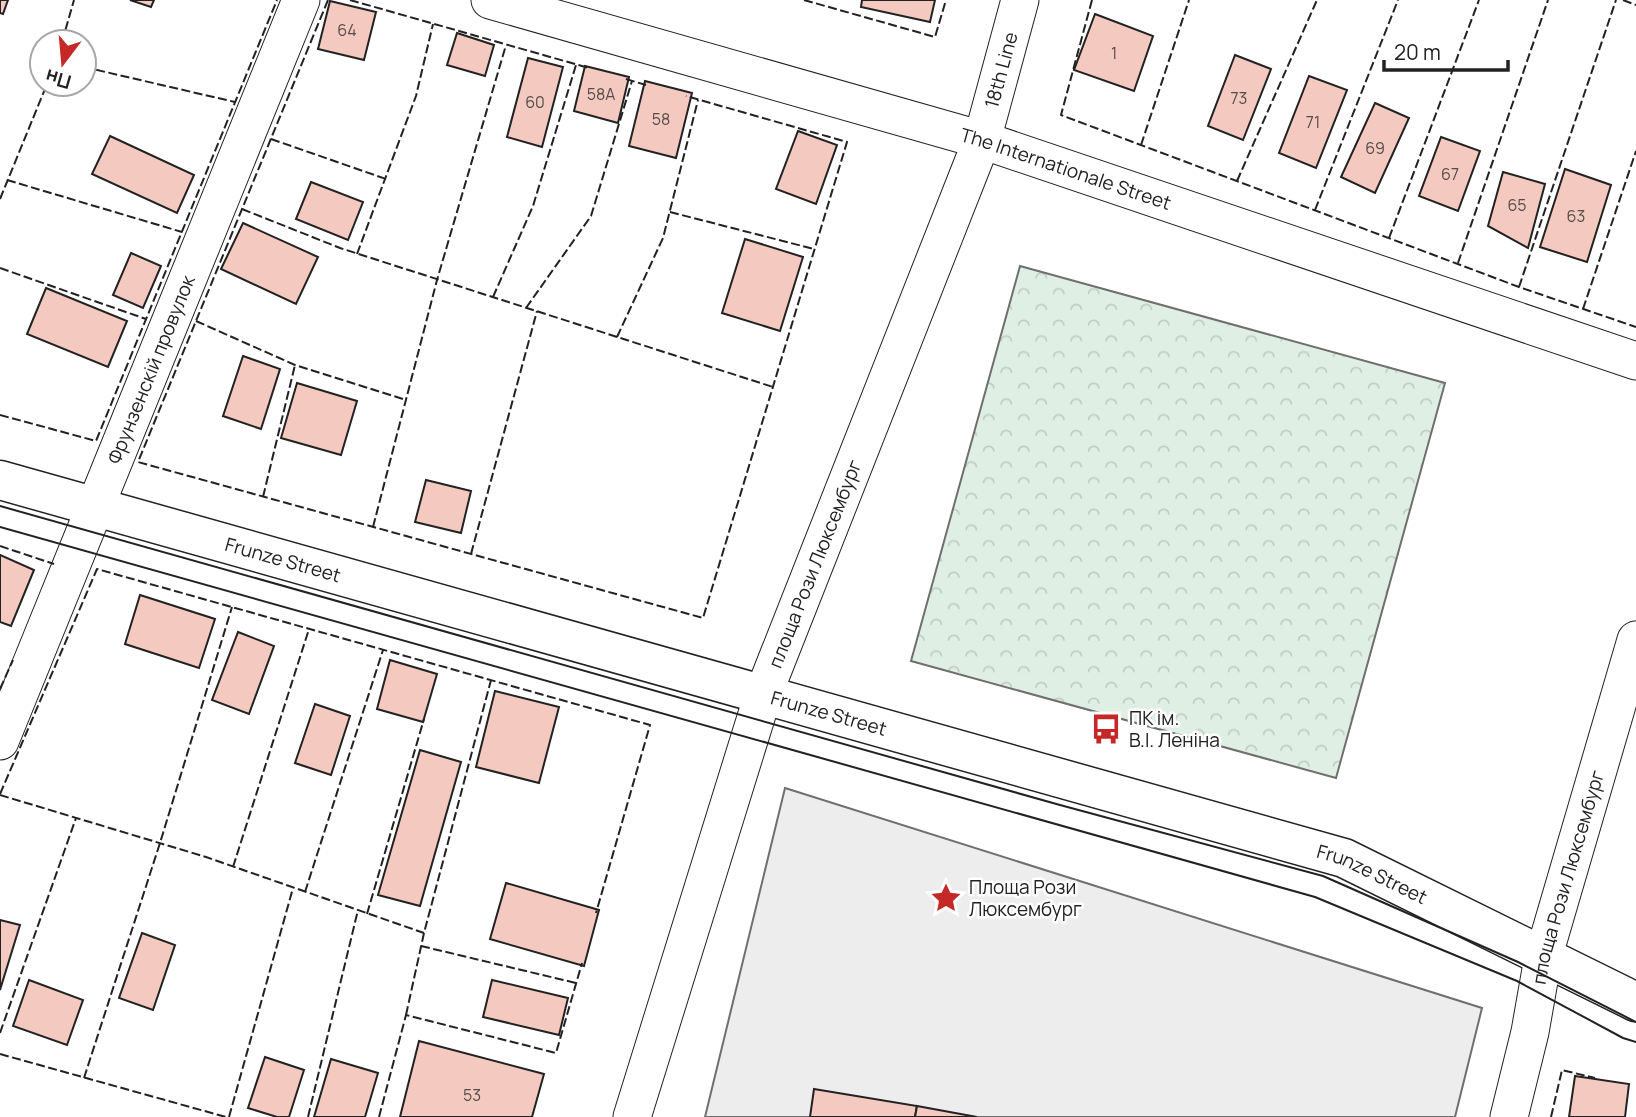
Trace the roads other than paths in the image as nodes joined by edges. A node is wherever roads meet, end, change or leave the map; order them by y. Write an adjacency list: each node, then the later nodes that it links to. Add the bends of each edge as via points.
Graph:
1 (301, 0): 7 (street, Фрунзенскій провулок)
2 (490, 0): 4 (street, The Internationale Street)
3 (1020, 0): 4 (street, 18th Line)
4 (982, 141): 5 (street, The Internationale Street); 9 (street, площа Рози Люксембург)
5 (1636, 361)
6 (0, 480): 7 (street, Frunze Street)
7 (94, 507): 9 (street, Frunze Street); 10 (street, Фрунзенскій провулок)
8 (1636, 640): 11 (street, площа Рози Люксембург)
9 (763, 695): 11 (street, Frunze Street, via 1343,858); 13 (street, площа Рози Люксембург)
10 (0, 741)
11 (1543, 958): 12 (street, Frunze Street); 14 (street, площа Рози Люксембург)
12 (1636, 1002)
13 (632, 1117)
14 (1509, 1117)

